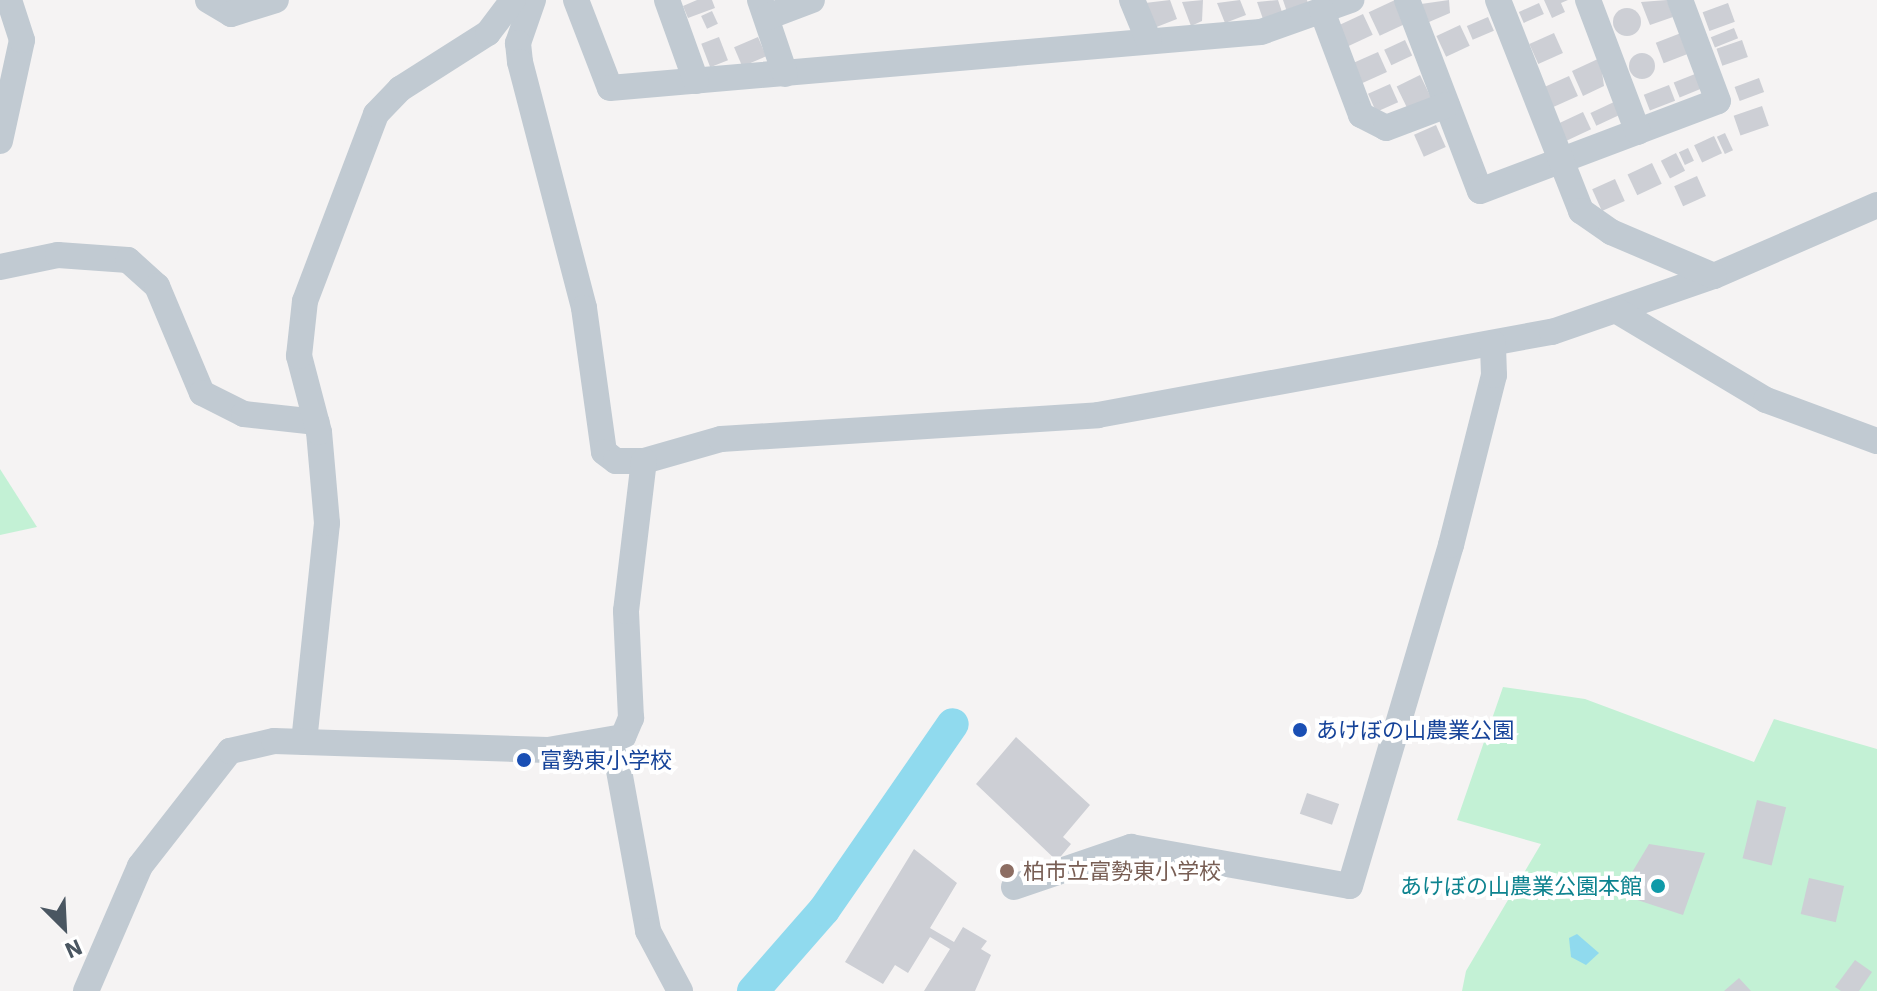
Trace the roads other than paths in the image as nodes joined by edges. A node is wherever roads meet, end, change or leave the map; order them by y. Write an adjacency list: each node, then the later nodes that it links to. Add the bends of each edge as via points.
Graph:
1 (9, 0): 15 (street); 21 (street, via 22,40)
2 (208, 0): 3 (street, via 231,14)
3 (276, 0)
4 (513, 0): 31 (street, via 488,33 400,89 376,114 305,301 299,356)
5 (533, 0): 33 (street, via 518,43 520,62 584,308 604,452 608,459)
6 (576, 0): 20 (street, via 610,88)
7 (667, 0): 20 (street)
8 (812, 0): 16 (street)
9 (1132, 0): 18 (street)
10 (1351, 0): 17 (street)
11 (1407, 0): 22 (street)
12 (1498, 0): 25 (street)
13 (1588, 0): 23 (street)
14 (1680, 0): 23 (street, via 1718,101)
15 (0, 4)
16 (764, 8): 19 (street)
17 (1322, 11): 18 (street, via 1261,32); 22 (street, via 1361,115 1386,128)
18 (1149, 41): 19 (street)
19 (785, 74): 20 (street)
20 (696, 81)
21 (5, 100): 24 (street)
22 (1447, 105): 25 (street, via 1480,191)
23 (1638, 132): 25 (street)
24 (0, 141)
25 (1558, 163): 28 (street, via 1593,222)
26 (1877, 205): 28 (street)
27 (0, 267): 31 (street, via 58,255 128,260 157,286 202,393 244,414)
28 (1714, 276): 29 (street)
29 (1619, 312): 30 (street); 32 (street, via 1766,400)
30 (1493, 343): 33 (street, via 1098,415 721,439); 36 (street, via 1494,375 1451,545 1350,886 1131,847)
31 (317, 422): 34 (street, via 327,556)
32 (1877, 441)
33 (644, 461): 35 (street, via 626,611 631,718)
34 (304, 742): 35 (street, via 548,750); 37 (street, via 230,751 140,866)
35 (614, 743): 38 (street, via 648,931)
36 (1014, 887)
37 (86, 991)
38 (680, 991)

